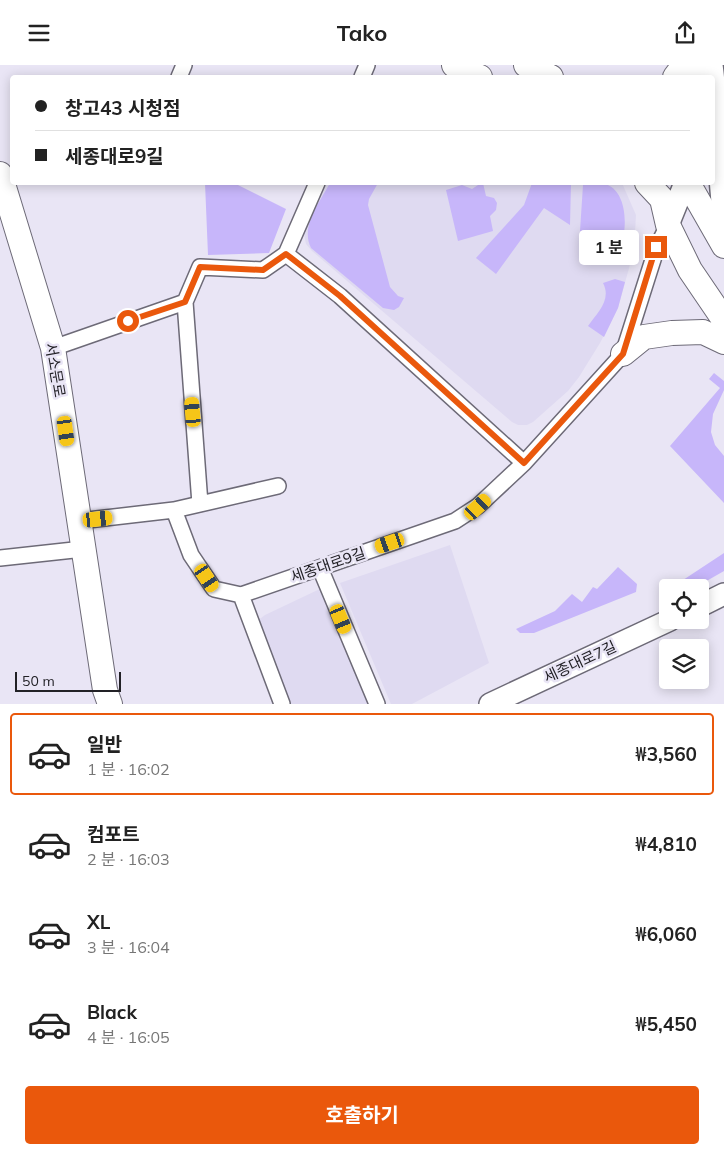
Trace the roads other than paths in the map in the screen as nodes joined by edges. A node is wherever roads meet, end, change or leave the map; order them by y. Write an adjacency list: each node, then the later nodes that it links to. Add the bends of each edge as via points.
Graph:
1 (454, 65): 2 (main road)
2 (476, 75)
3 (715, 85): 4 (street)
4 (718, 123): 6 (street)
5 (0, 174): 18 (main road, 서소문로)
6 (722, 174): 11 (street)
7 (317, 185): 14 (street)
8 (649, 185): 12 (main road, via 662,199)
9 (686, 185): 12 (street)
10 (688, 185): 13 (main road)
11 (724, 219)
12 (668, 225): 16 (main road, via 690,270); 19 (street, 세종대로9길, via 656,247)
13 (724, 247)
14 (286, 254): 15 (street, via 263,270 200,267); 20 (street, via 340,296)
15 (185, 302): 18 (street); 22 (street)
16 (724, 319)
17 (724, 341): 19 (main road, via 703,332 652,335 644,337)
18 (53, 348): 24 (main road, 서소문로)
19 (623, 354): 20 (street, 세종대로9길)
20 (524, 463): 27 (street, 세종대로9길, via 478,507 455,521)
21 (278, 486): 22 (street)
22 (200, 504): 23 (street)
23 (174, 510): 24 (street); 28 (street, via 191,555 214,589)
24 (79, 521): 25 (main road, 서소문로)
25 (83, 549): 26 (street); 32 (main road, 서소문로)
26 (0, 558)
27 (320, 568): 28 (street, 세종대로9길); 34 (street)
28 (241, 595): 33 (street)
29 (724, 595): 30 (street)
30 (709, 602)
31 (659, 625): 35 (street, 세종대로7길)
32 (106, 699)
33 (282, 704)
34 (377, 704)
35 (490, 704)

